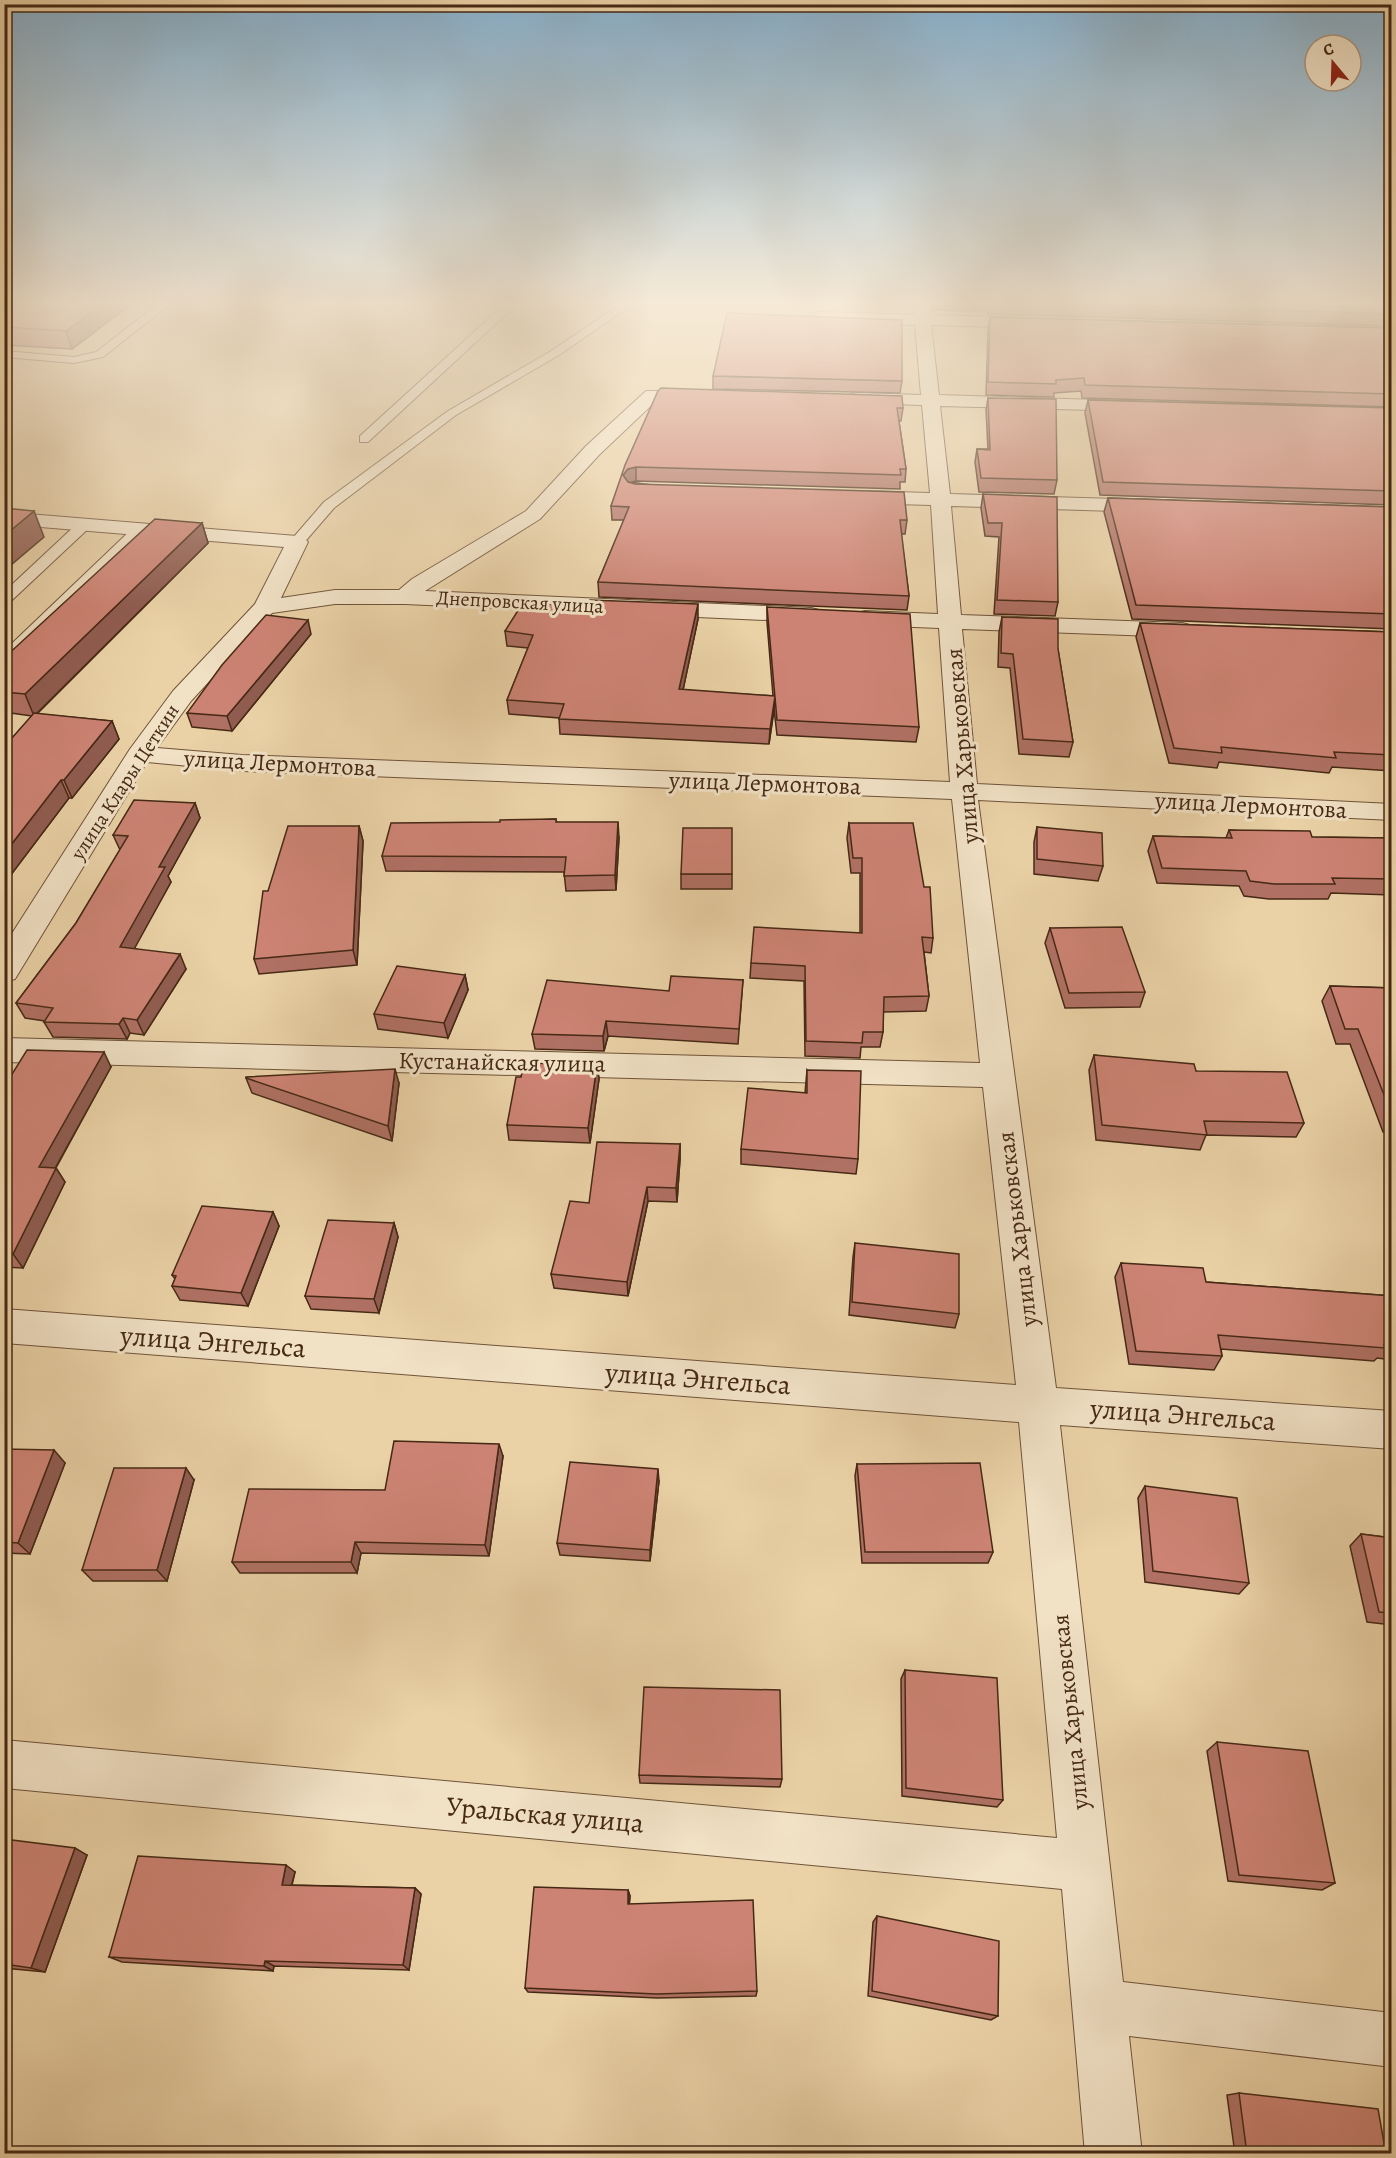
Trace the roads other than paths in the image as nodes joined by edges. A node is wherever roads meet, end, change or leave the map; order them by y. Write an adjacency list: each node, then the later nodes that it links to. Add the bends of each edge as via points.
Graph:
1 (401, 405): 7 (lane)
2 (466, 405): 14 (lane, via 329,504)
3 (642, 405): 15 (street, via 593,450 533,516)
4 (931, 405): 9 (street, улица Харьковская)
5 (1081, 405): 6 (street)
6 (1155, 407)
7 (364, 439)
8 (836, 496): 9 (street)
9 (942, 499): 10 (street); 18 (street, улица Харьковская)
10 (1167, 506)
11 (4, 518): 12 (street)
12 (85, 524): 13 (street); 16 (lane)
13 (140, 529): 14 (street); 20 (lane)
14 (297, 542): 17 (street, улица Клары Цеткин)
15 (405, 597): 17 (street, Днепровская улица, via 335,597); 18 (street, Днепровская улица)
16 (4, 600)
17 (265, 607): 21 (street, улица Клары Цеткин, via 182,696)
18 (950, 621): 19 (street, Днепровская улица); 22 (street, улица Харьковская)
19 (1201, 631)
20 (4, 660)
21 (139, 754): 22 (street, улица Лермонтова, via 242,763); 24 (street, улица Клары Цеткин)
22 (964, 791): 23 (street, улица Лермонтова); 26 (street, улица Харьковская)
23 (1392, 812)
24 (4, 971)
25 (4, 1050): 26 (street, Кустанайская улица)
26 (999, 1076): 28 (street, улица Харьковская)
27 (4, 1326): 28 (street, улица Энгельса)
28 (1038, 1406): 29 (street, улица Энгельса); 31 (street, улица Харьковская)
29 (1392, 1430)
30 (4, 1764): 31 (street, Уральская улица)
31 (1085, 1866): 32 (street, улица Харьковская)
32 (1099, 2006): 33 (street); 34 (street, улица Харьковская)
33 (1392, 2040)
34 (1114, 2154)

